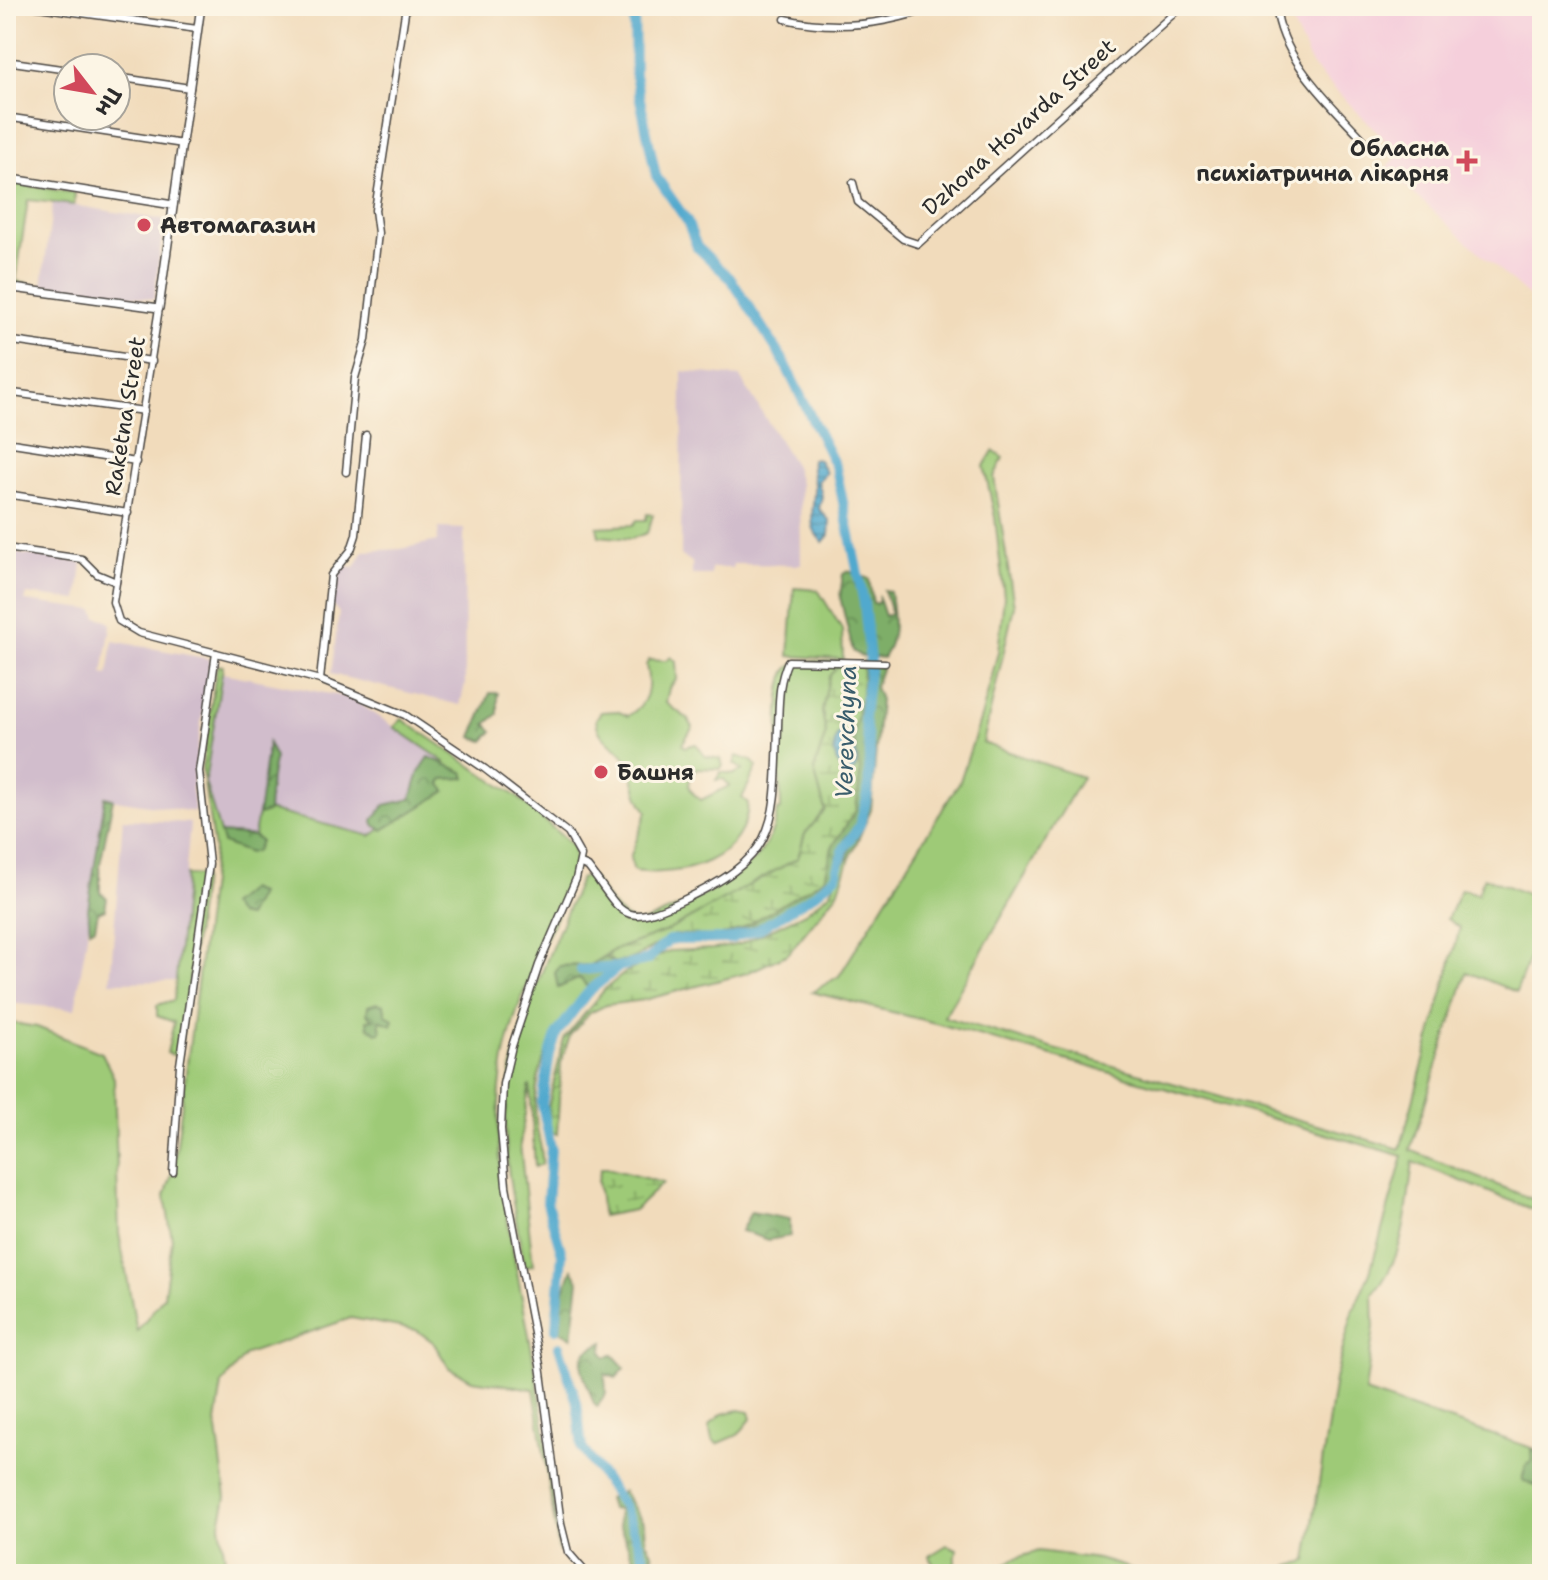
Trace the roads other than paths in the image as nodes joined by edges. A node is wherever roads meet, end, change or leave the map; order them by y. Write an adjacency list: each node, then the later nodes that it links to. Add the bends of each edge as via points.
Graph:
1 (31, 6): 8 (street)
2 (201, 6): 8 (street, Raketna Street)
3 (406, 6): 28 (street, via 375,210 378,233)
4 (936, 6): 7 (street, via 872,24 824,27)
5 (1182, 6): 17 (street, Dzhona Hovarda Street, via 918,244 903,239 858,202)
6 (1276, 6): 15 (street, via 1279,29 1302,70)
7 (785, 19)
8 (197, 29): 12 (street, Raketna Street)
9 (6, 61): 10 (street)
10 (52, 68)
11 (132, 79): 12 (street)
12 (190, 88): 14 (street, Raketna Street)
13 (6, 117): 14 (street)
14 (183, 144): 18 (street, Raketna Street)
15 (1373, 150)
16 (6, 178): 18 (street)
17 (853, 183)
18 (173, 205): 20 (street, Raketna Street)
19 (6, 287): 20 (street)
20 (159, 308): 22 (street, Raketna Street)
21 (6, 340): 22 (street)
22 (152, 361): 24 (street, Raketna Street)
23 (6, 392): 24 (street)
24 (144, 411): 27 (street, Raketna Street)
25 (366, 435): 35 (street, via 356,535 331,575)
26 (6, 442): 27 (street)
27 (136, 462): 30 (street, Raketna Street)
28 (346, 472)
29 (6, 494): 30 (street)
30 (128, 513): 32 (street, Raketna Street)
31 (6, 548): 32 (street, via 82,559 97,574)
32 (116, 582): 33 (street, Raketna Street, via 114,610 124,625)
33 (216, 653): 35 (street, Raketna Street); 37 (street, via 199,771 209,864 180,1065)
34 (885, 663): 36 (street, Raketna Street, via 788,661 778,686 772,824 752,855 728,877 637,917 621,910)
35 (320, 680): 36 (street, Raketna Street, via 396,710 458,749 568,833 579,847)
36 (581, 864): 38 (street, via 512,1046 501,1129 561,1524 568,1552)
37 (173, 1172)
38 (587, 1574)

